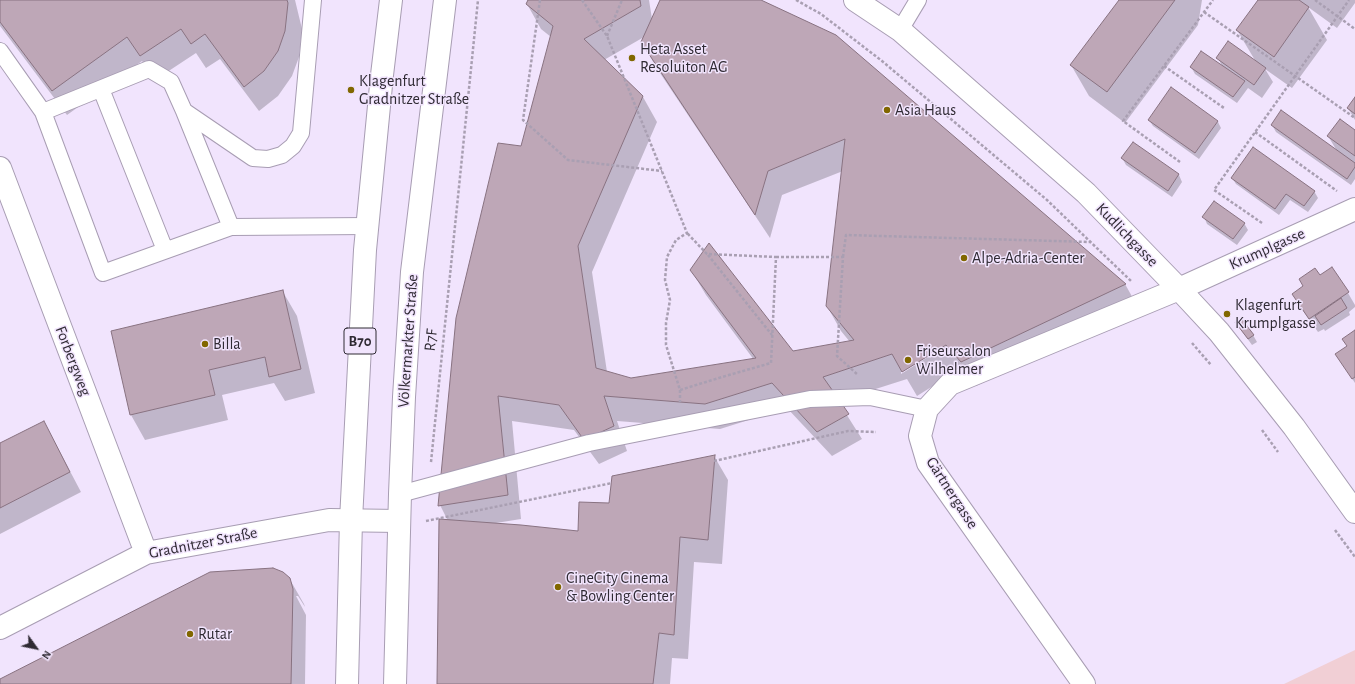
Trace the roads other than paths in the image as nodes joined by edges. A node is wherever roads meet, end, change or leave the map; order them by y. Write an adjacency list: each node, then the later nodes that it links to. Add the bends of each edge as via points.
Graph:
1 (313, 0): 9 (lane, via 301,133 293,146 282,155 268,159 253,158)
2 (391, 0): 13 (street, B70)
3 (445, 0): 18 (street, Völkermarkter Straße, via 412,272)
4 (855, 0): 6 (street, Kudlichgasse)
5 (918, 0): 6 (lane)
6 (900, 30): 16 (street, Kudlichgasse, via 1086,193)
7 (0, 51): 10 (lane)
8 (101, 89): 9 (lane, via 149,69 171,82); 10 (lane); 15 (lane)
9 (184, 111): 14 (lane)
10 (43, 112): 15 (lane, via 103,272)
11 (0, 168): 22 (street, Forbergweg)
12 (1352, 215): 16 (street, Krumplgasse, via 1287,240)
13 (368, 226): 14 (lane); 20 (street, B70)
14 (231, 227): 15 (lane)
15 (165, 250)
16 (1179, 289): 17 (street, Gärtnergasse, via 950,384); 19 (street, Kudlichgasse, via 1219,332 1294,427)
17 (927, 409): 18 (lane, via 870,397 810,399 589,443); 26 (street, Gärtnergasse, via 920,436 928,462)
18 (400, 494): 21 (street, Völkermarkter Straße)
19 (1355, 512)
20 (351, 520): 21 (street, Gradnitzer Straße); 22 (street, Gradnitzer Straße, via 329,520); 24 (street, B70)
21 (399, 521): 25 (street, Völkermarkter Straße)
22 (146, 553): 23 (street, Gradnitzer Straße)
23 (0, 628)
24 (347, 684)
25 (395, 684)
26 (1084, 684)

